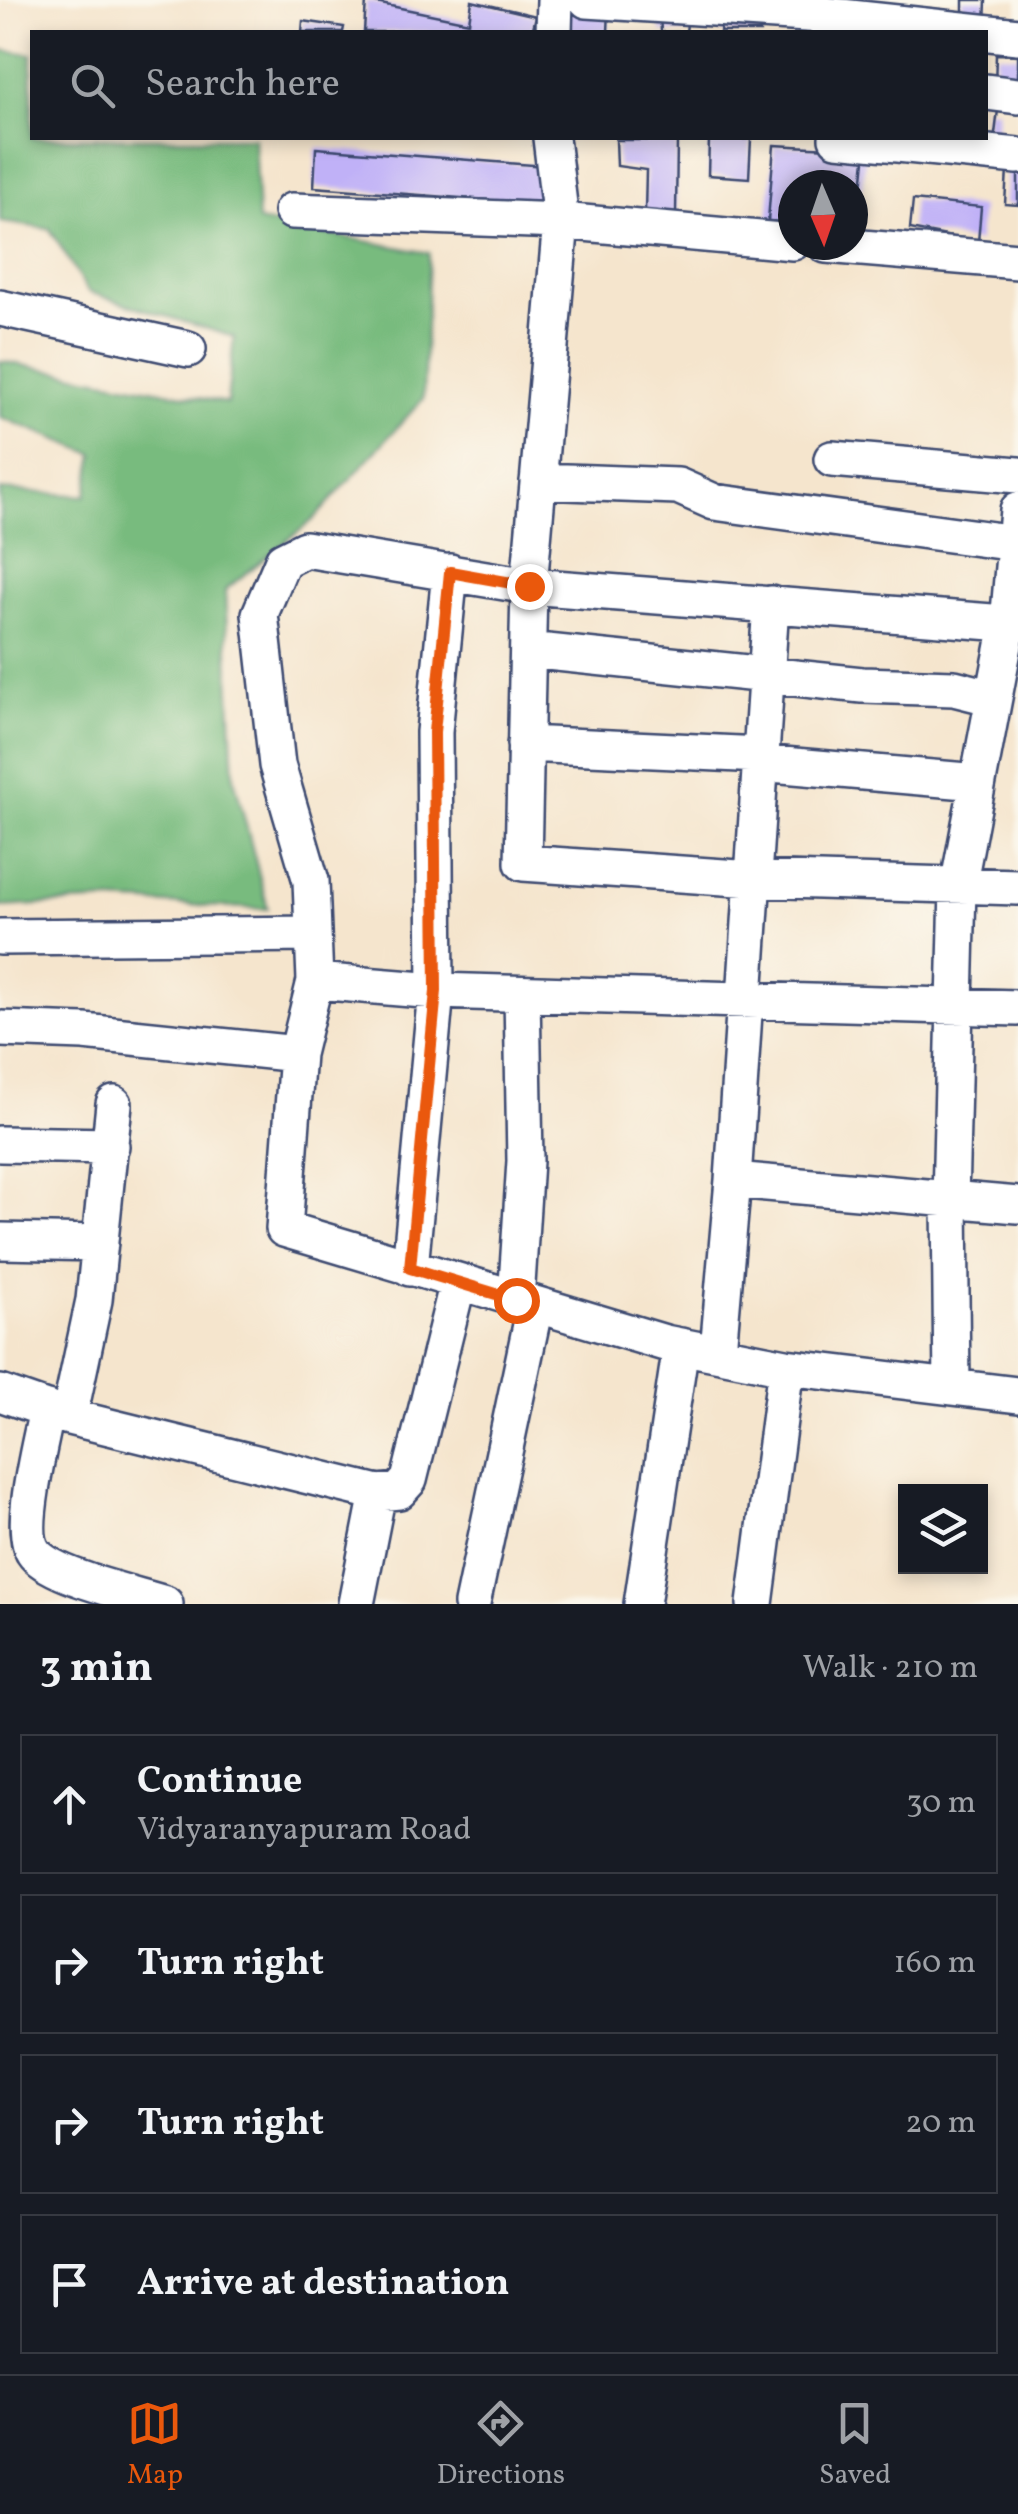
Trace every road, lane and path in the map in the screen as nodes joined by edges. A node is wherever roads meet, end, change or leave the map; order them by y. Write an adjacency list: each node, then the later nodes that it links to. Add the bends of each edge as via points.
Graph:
1 (555, 0): 3 (street)
2 (587, 0): 4 (street)
3 (554, 30)
4 (962, 30)
5 (988, 33): 6 (street)
6 (1018, 36)
7 (988, 92): 8 (street)
8 (1018, 96)
9 (551, 140): 13 (street)
10 (857, 140): 11 (street)
11 (1018, 156)
12 (292, 211): 13 (street)
13 (561, 222): 14 (street); 21 (street)
14 (778, 241)
15 (868, 248): 16 (street)
16 (1018, 261)
17 (0, 308): 18 (street)
18 (188, 350)
19 (832, 458): 20 (street)
20 (1018, 475)
21 (538, 481): 22 (street, via 678,486 714,502); 24 (street)
22 (1016, 526): 26 (street)
23 (450, 572): 24 (street); 36 (street, via 306,549 283,560 272,579 260,614 274,746 311,881); 39 (street, via 434,732)
24 (529, 586): 25 (street); 27 (street)
25 (771, 604): 26 (street); 28 (street)
26 (1013, 624): 29 (street)
27 (528, 650): 28 (street); 30 (street)
28 (766, 676): 29 (street, via 954,688); 31 (street)
29 (1000, 714): 32 (street)
30 (525, 744): 31 (street); 33 (street, via 523,863)
31 (761, 759): 32 (street); 33 (street)
32 (978, 782): 35 (street)
33 (753, 879): 35 (street); 41 (street)
34 (1018, 886): 35 (street)
35 (958, 887): 42 (street)
36 (313, 934): 37 (street); 38 (street)
37 (0, 937)
38 (315, 981): 39 (street); 45 (street)
39 (436, 991): 40 (street); 54 (street)
40 (522, 994): 41 (street); 56 (street)
41 (744, 1000): 42 (street); 49 (street)
42 (955, 1006): 43 (street); 50 (street)
43 (1018, 1008)
44 (0, 1029): 45 (street)
45 (297, 1054): 54 (street, via 284,1229)
46 (114, 1104): 48 (street)
47 (0, 1144): 48 (street)
48 (111, 1146): 53 (street)
49 (734, 1180): 50 (street); 58 (street)
50 (950, 1200): 51 (street); 60 (street)
51 (1018, 1204)
52 (0, 1241): 53 (street)
53 (100, 1244): 63 (street, via 94,1300)
54 (410, 1268): 55 (street)
55 (458, 1282): 56 (street); 64 (street, via 409,1480 399,1491)
56 (526, 1303): 57 (street); 67 (street)
57 (681, 1346): 58 (street); 68 (street)
58 (718, 1351): 59 (street)
59 (786, 1368): 60 (street); 69 (street)
60 (952, 1387): 62 (street)
61 (0, 1393): 63 (street)
62 (1018, 1394)
63 (58, 1413): 64 (street); 65 (street, via 27,1525 35,1554 48,1565)
64 (378, 1493): 66 (street)
65 (165, 1604)
66 (356, 1604)
67 (472, 1604)
68 (642, 1604)
69 (755, 1604)

